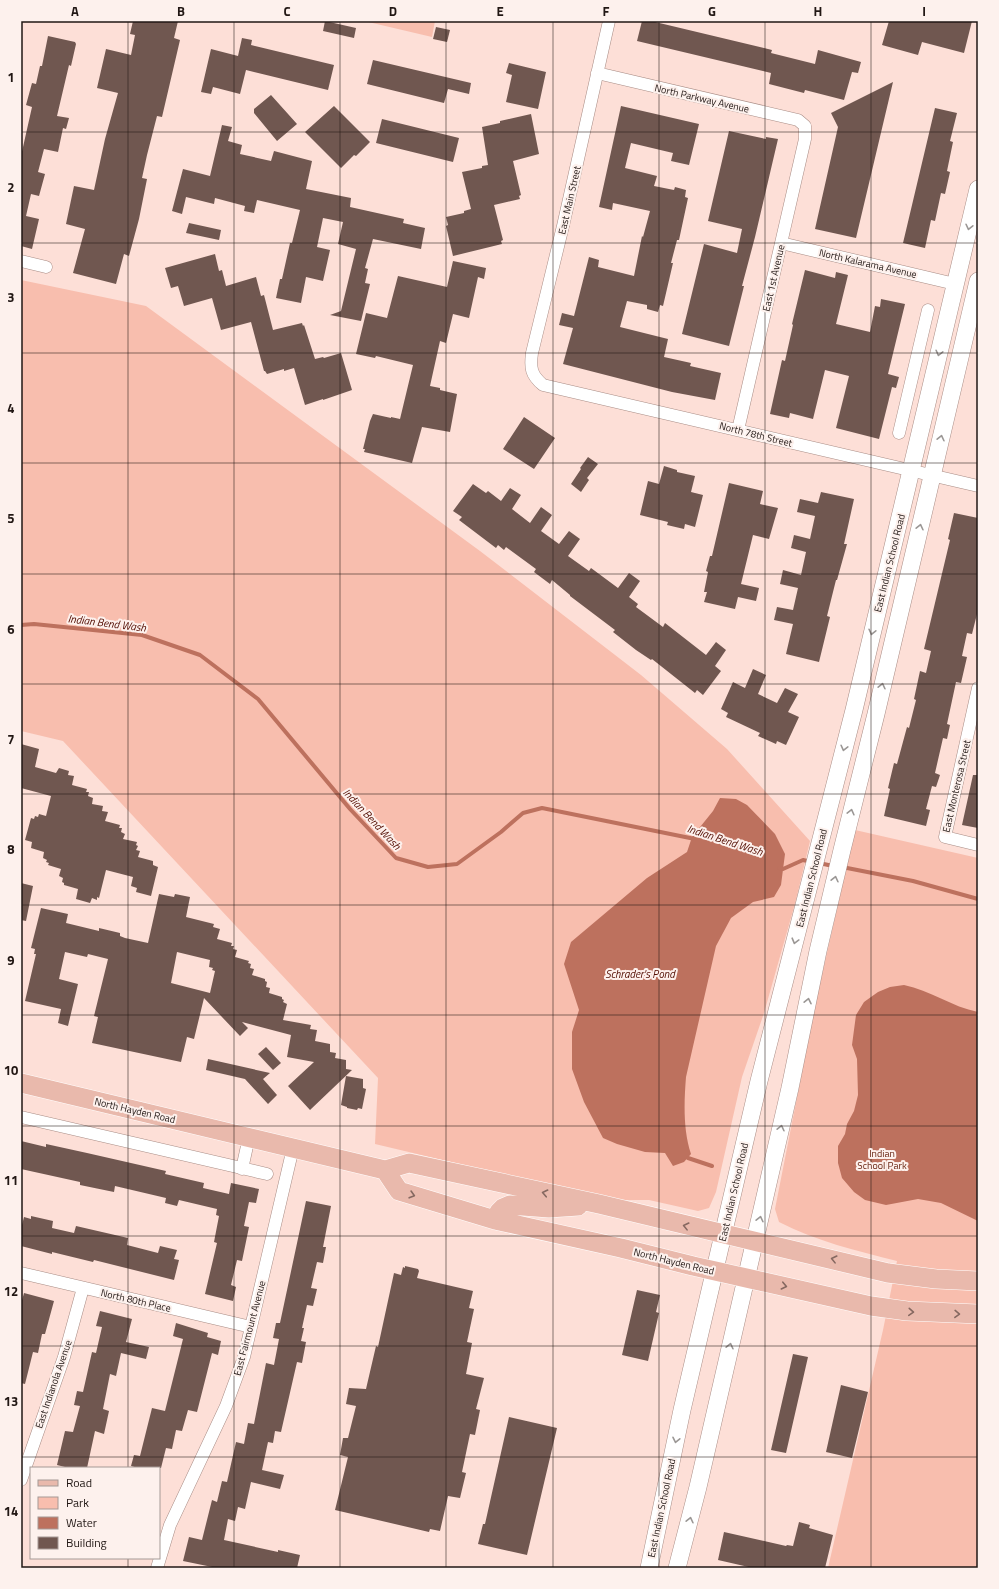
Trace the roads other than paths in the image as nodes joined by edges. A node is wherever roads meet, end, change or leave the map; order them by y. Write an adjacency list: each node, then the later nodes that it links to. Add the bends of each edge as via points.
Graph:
1 (609, 21): 2 (street, East Main Street)
2 (598, 73): 3 (street, North Parkway Avenue, via 798,120); 13 (street, East Main Street, via 532,353 530,366)
3 (806, 126): 5 (street, East 1st Avenue)
4 (978, 189): 9 (main road, East Indian School Road, one-way to 9)
5 (781, 243): 9 (street, North Kalarama Avenue); 16 (street, East 1st Avenue)
6 (21, 261): 7 (street)
7 (46, 267)
8 (978, 281): 19 (main road, East Indian School Road, one-way to 8)
9 (955, 284): 12 (main road, East Indian School Road)
10 (928, 310): 11 (street)
11 (925, 324): 12 (street); 14 (street)
12 (945, 328): 15 (main road, East Indian School Road, one-way to 15)
13 (535, 378): 16 (street, North 78th Street, via 543,385)
14 (908, 393): 15 (street); 17 (street)
15 (928, 397): 18 (main road, East Indian School Road)
16 (738, 430): 18 (street, North 78th Street)
17 (899, 433)
18 (911, 471): 19 (street, North 78th Street); 33 (main road, East Indian School Road, one-way to 33, via 854,710 781,990)
19 (932, 476): 20 (street, North 78th Street); 34 (main road, East Indian School Road, one-way to 19, via 828,909)
20 (978, 486)
21 (978, 688): 22 (street, East Monterosa Street)
22 (976, 710): 23 (street, East Monterosa Street, via 945,838)
23 (978, 845)
24 (21, 1083): 26 (main road, North Hayden Road)
25 (21, 1117): 28 (street)
26 (249, 1137): 27 (main road, North Hayden Road); 28 (street)
27 (293, 1148): 29 (main road, North Hayden Road); 41 (street, East Fairmount Avenue)
28 (242, 1169): 30 (street)
29 (385, 1170): 31 (main road, North Hayden Road, one-way to 29, via 409,1163); 32 (main road, North Hayden Road, one-way to 32, via 399,1191)
30 (266, 1174)
31 (599, 1204): 32 (main road, via 549,1208 510,1205 499,1212); 33 (main road, North Hayden Road, one-way to 31)
32 (495, 1220): 35 (main road, North Hayden Road)
33 (724, 1234): 34 (main road, North Hayden Road); 35 (main road, East Indian School Road)
34 (755, 1241): 37 (main road, East Indian School Road); 38 (main road, North Hayden Road, one-way to 34, via 888,1273)
35 (715, 1271): 37 (main road, North Hayden Road); 44 (main road, East Indian School Road, one-way to 44)
36 (21, 1273): 39 (street, North 80th Place)
37 (746, 1277): 40 (main road, North Hayden Road, one-way to 40, via 884,1308); 45 (main road, East Indian School Road, one-way to 37)
38 (978, 1281)
39 (83, 1288): 41 (street, North 80th Place); 42 (street, East Indianola Avenue, via 64,1357)
40 (978, 1314)
41 (252, 1327): 43 (street, East Fairmount Avenue, via 233,1387 170,1525)
42 (21, 1480)
43 (160, 1558)
44 (648, 1568)
45 (678, 1568)

